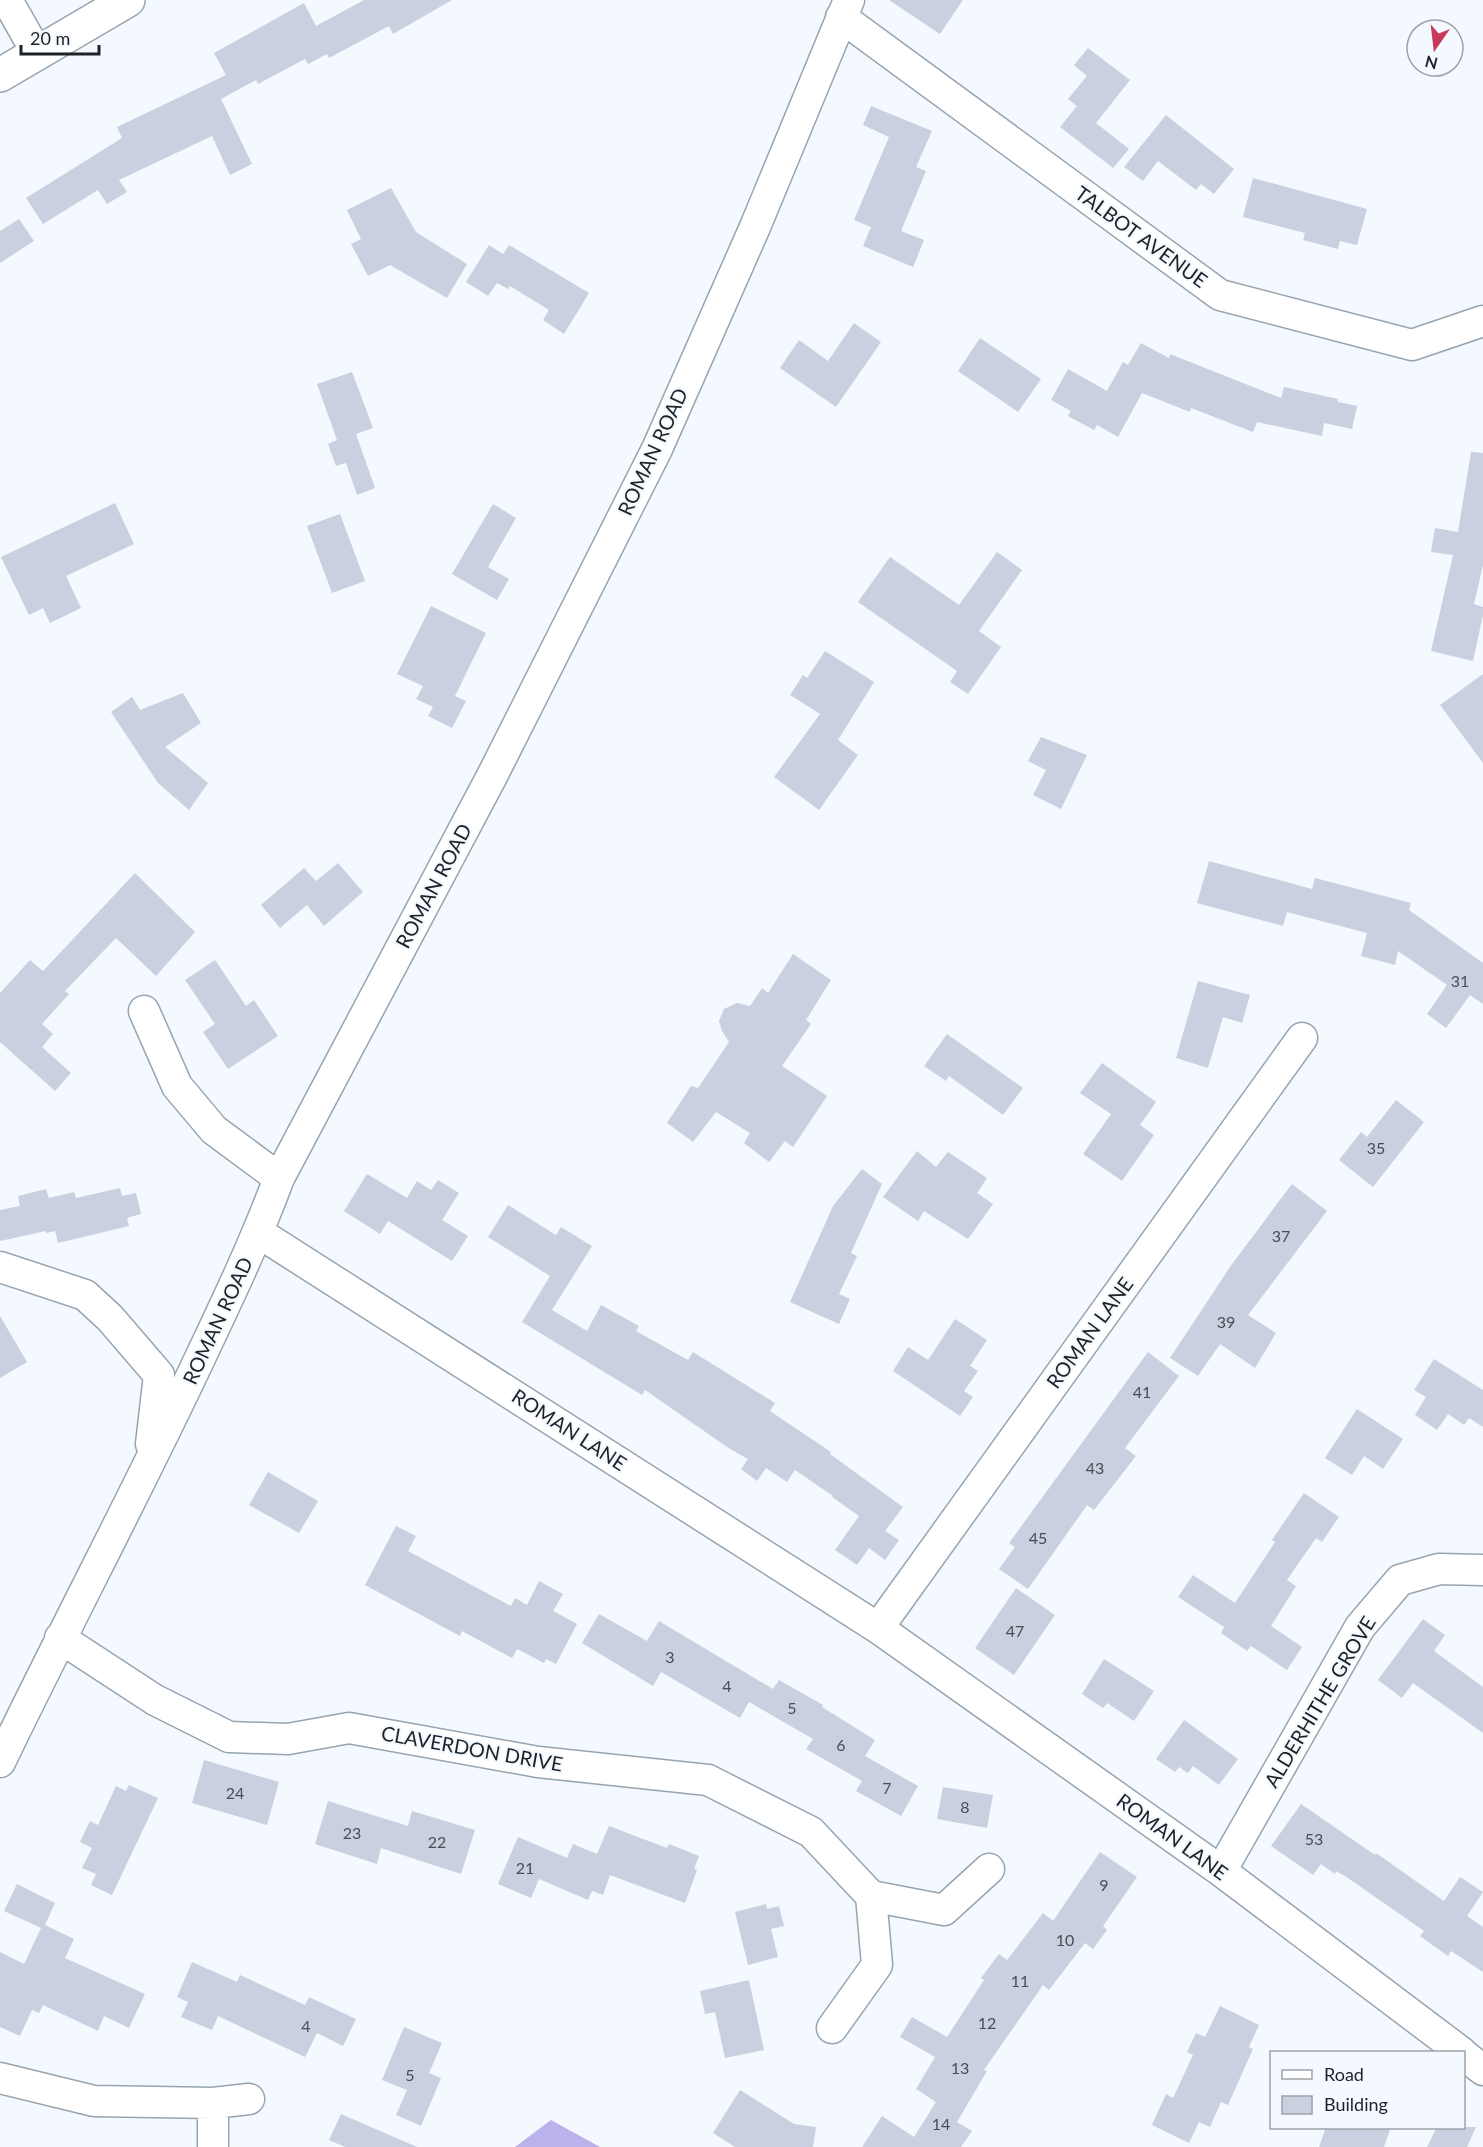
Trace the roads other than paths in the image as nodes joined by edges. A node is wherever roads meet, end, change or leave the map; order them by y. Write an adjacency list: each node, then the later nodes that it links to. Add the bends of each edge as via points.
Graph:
1 (7, 0): 4 (street)
2 (128, 0): 4 (main road)
3 (845, 9): 6 (street, TALBOT AVENUE, via 1220,295 1412,345); 9 (street, ROMAN ROAD, via 657,449 492,776)
4 (37, 53): 5 (main road)
5 (0, 75)
6 (1483, 321)
7 (144, 1011): 9 (street, via 177,1086 214,1130)
8 (1302, 1038): 14 (street, ROMAN LANE)
9 (279, 1178): 10 (street, ROMAN ROAD)
10 (259, 1233): 12 (street, ROMAN ROAD); 14 (street, ROMAN LANE)
11 (0, 1267): 12 (street, via 85,1295 159,1375)
12 (148, 1468): 15 (street, ROMAN ROAD)
13 (1483, 1570): 18 (street, ALDERHITHE GROVE, via 1439,1569 1400,1580 1360,1627)
14 (878, 1628): 18 (street, ROMAN LANE)
15 (60, 1638): 16 (street, ROMAN ROAD); 19 (street, CLAVERDON DRIVE, via 154,1700 230,1737 288,1739 350,1728 538,1762 708,1780 811,1832)
16 (0, 1762)
17 (989, 1869): 19 (street, via 944,1910)
18 (1221, 1871): 21 (street, ROMAN LANE)
19 (871, 1896): 20 (street, via 877,1965)
20 (832, 2028)
21 (1458, 2051)
22 (1465, 2056): 23 (street, ROMAN LANE)
23 (1483, 2070)
24 (0, 2078): 26 (street, via 94,2101)
25 (249, 2099): 26 (street)
26 (213, 2103): 27 (street)
27 (213, 2146)

